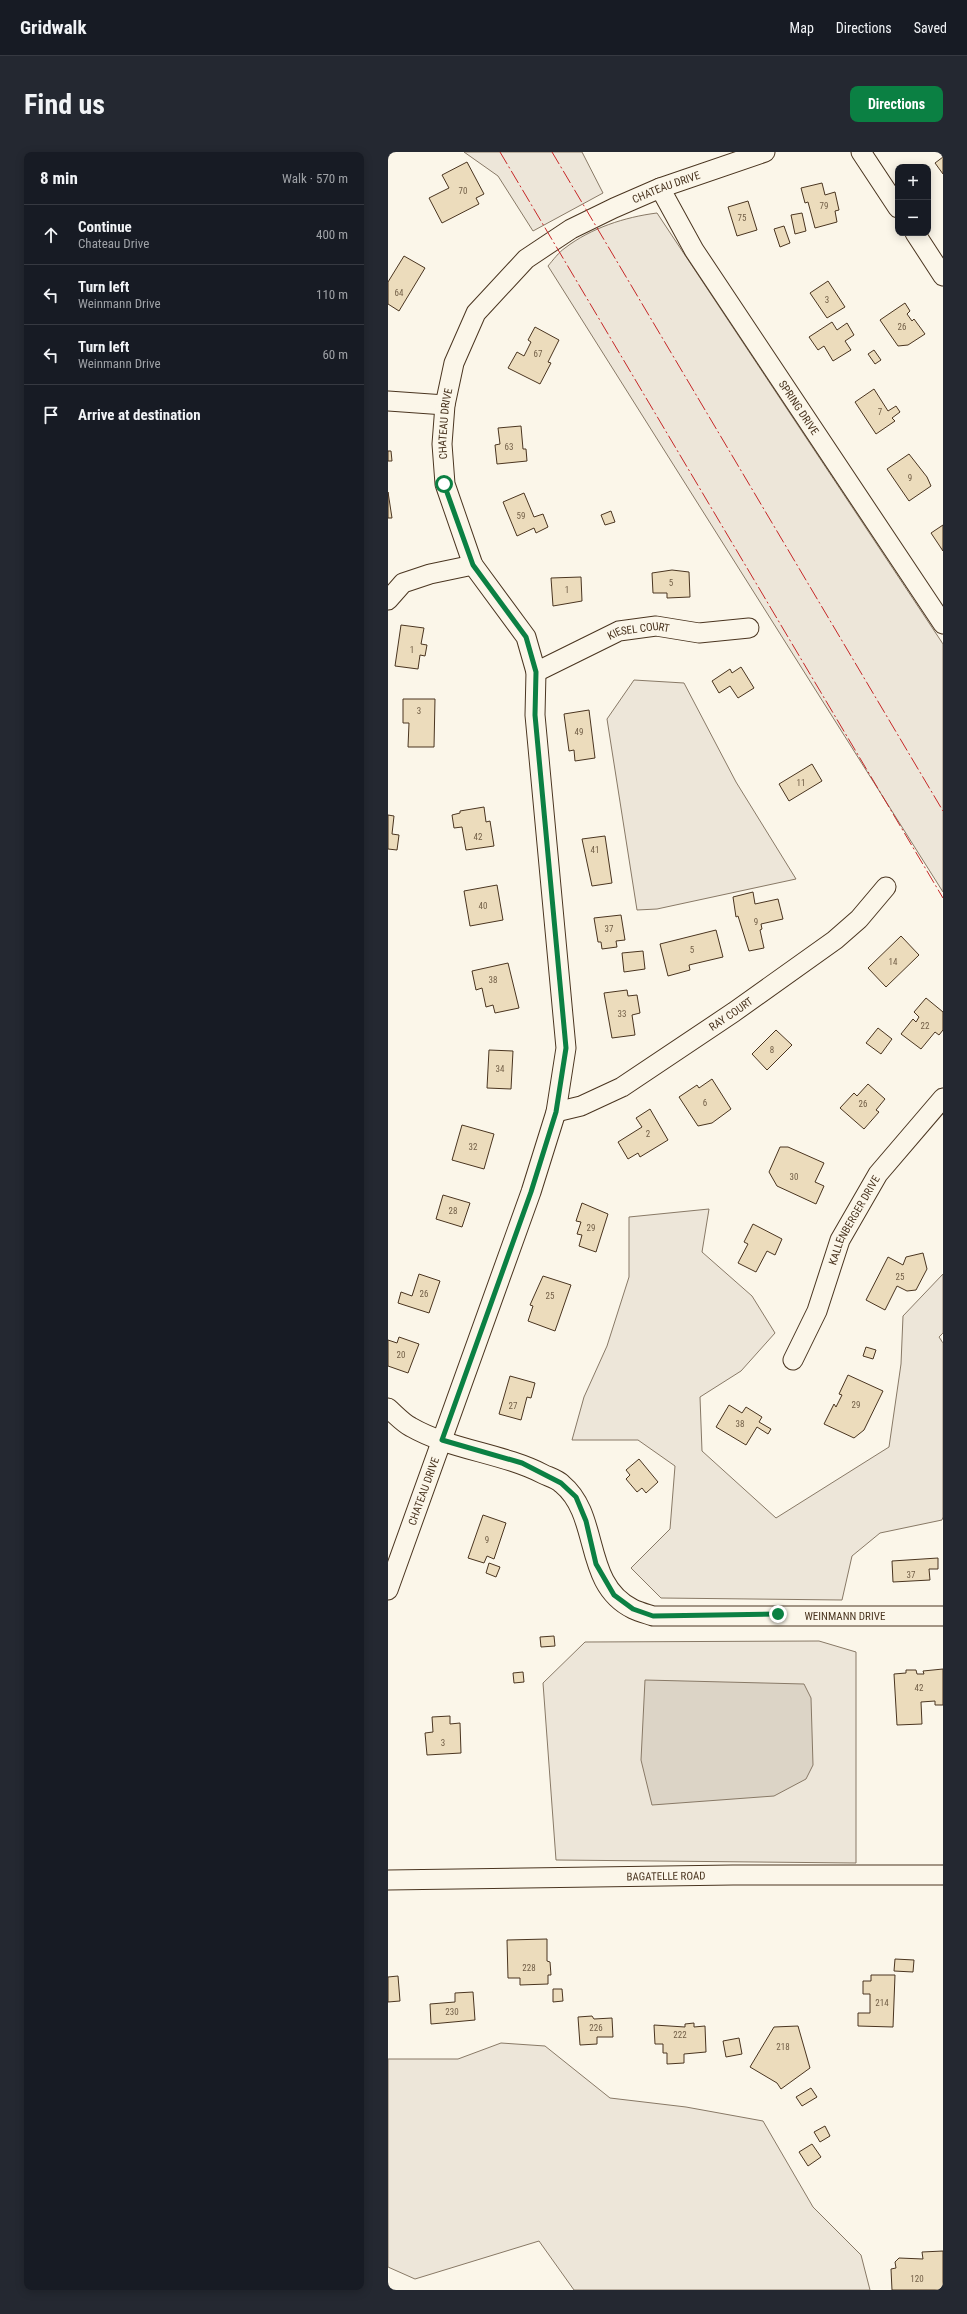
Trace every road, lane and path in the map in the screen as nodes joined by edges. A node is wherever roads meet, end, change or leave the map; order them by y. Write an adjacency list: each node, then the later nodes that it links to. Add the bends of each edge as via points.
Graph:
1 (765, 152): 3 (street, CHATEAU DRIVE)
2 (861, 152): 4 (street)
3 (660, 188): 8 (street, CHATEAU DRIVE, via 571,229 526,259 476,313 454,363); 11 (street, SPRING DRIVE, via 694,250)
4 (895, 203)
5 (917, 236): 6 (street)
6 (943, 276)
7 (388, 401): 8 (street)
8 (445, 405): 9 (street, CHATEAU DRIVE, via 442,444 444,484)
9 (473, 565): 10 (street, via 403,583); 13 (street, CHATEAU DRIVE, via 526,637)
10 (388, 600)
11 (943, 624)
12 (749, 628): 13 (street, KIESEL COURT, via 699,633 656,626 619,631)
13 (536, 672): 16 (street, CHATEAU DRIVE, via 535,715 566,1048)
14 (886, 887): 16 (street, RAY COURT, via 859,919 835,940 727,1016 622,1087 581,1106)
15 (943, 1098): 17 (street, KALLENBERGER DRIVE, via 878,1174 851,1220 840,1240 817,1311)
16 (556, 1112): 19 (street, CHATEAU DRIVE, via 531,1192)
17 (794, 1360)
18 (388, 1408): 19 (street, WEINMANN DRIVE, via 411,1427)
19 (442, 1440): 20 (street, CHATEAU DRIVE); 21 (street, WEINMANN DRIVE, via 522,1463 561,1483 576,1497 586,1521 596,1564 614,1595 633,1609 653,1616)
20 (388, 1590)
21 (943, 1616)
22 (943, 1875): 23 (street, BAGATELLE ROAD)
23 (388, 1880)

